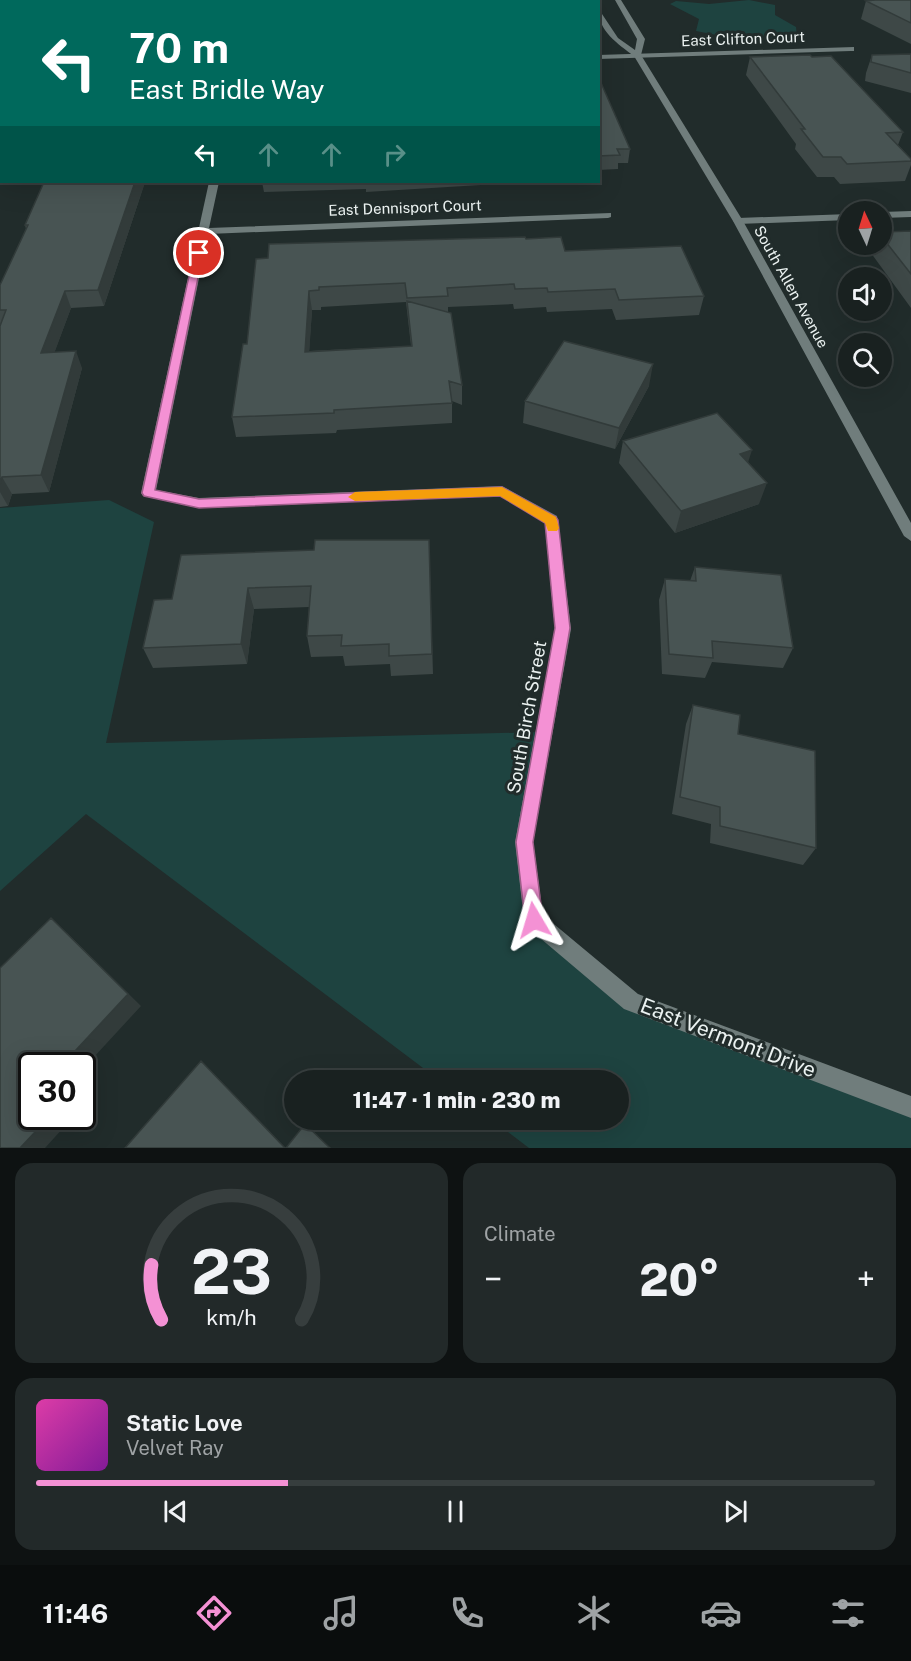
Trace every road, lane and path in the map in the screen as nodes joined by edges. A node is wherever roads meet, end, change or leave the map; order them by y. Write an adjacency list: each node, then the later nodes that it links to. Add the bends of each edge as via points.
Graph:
1 (618, 0): 4 (street, South Allen Avenue, via 641,39)
2 (600, 13): 4 (street, South Allen Avenue, via 615,39)
3 (851, 49): 4 (street, East Clifton Court)
4 (637, 55): 5 (street, East Clifton Court); 11 (street, South Allen Avenue)
5 (600, 57)
6 (214, 183): 12 (street)
7 (911, 214): 9 (street)
8 (608, 215): 12 (street, East Dennisport Court)
9 (892, 215)
10 (838, 217): 11 (street)
11 (738, 221): 13 (street, South Allen Avenue)
12 (203, 231): 14 (street, South Birch Street, via 148,493 199,503 502,491 552,520 563,628 524,842)
13 (910, 534)
14 (534, 920): 15 (street, East Vermont Drive, via 631,1002)
15 (911, 1107)

